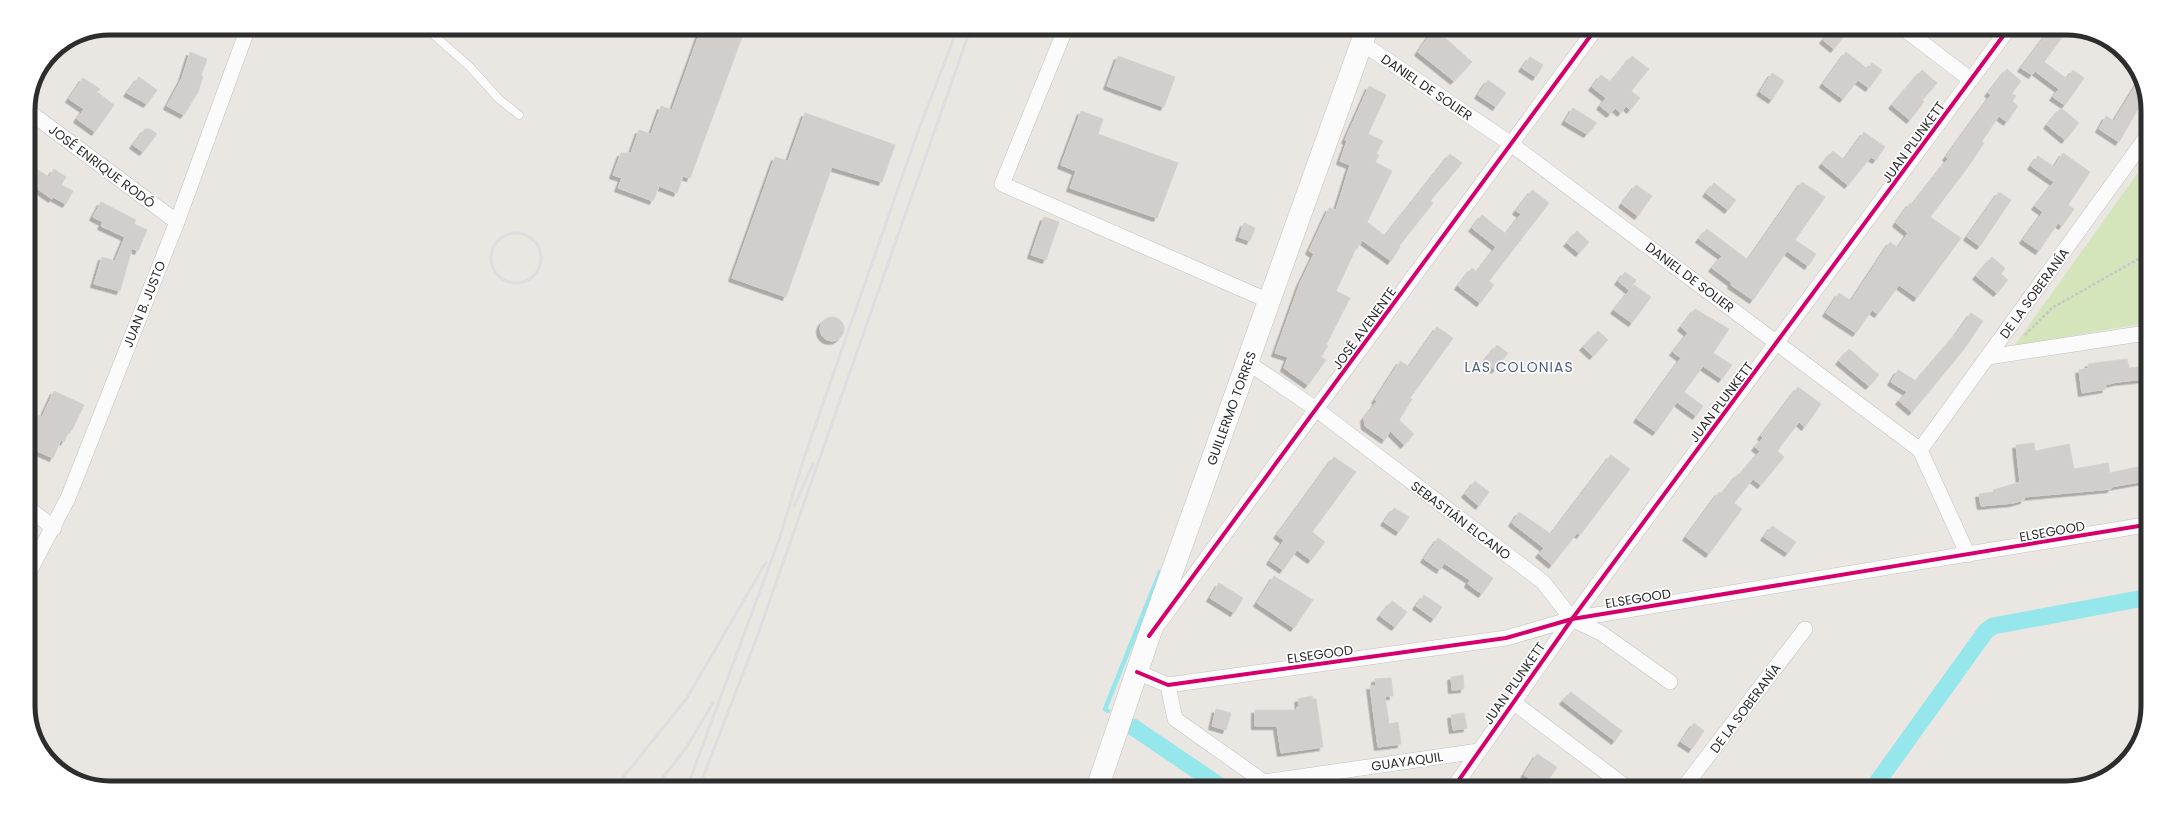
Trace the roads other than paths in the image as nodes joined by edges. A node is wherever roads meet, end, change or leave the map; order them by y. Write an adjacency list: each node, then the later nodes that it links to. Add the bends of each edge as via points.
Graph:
1 (245, 35): 13 (street, JUAN B. JUSTO)
2 (434, 35): 9 (lane, via 464,62 499,100)
3 (1062, 35): 14 (street, via 1002,184)
4 (1591, 35): 11 (street, JOSÉ AVENENTE)
5 (1912, 35): 8 (street)
6 (2004, 35): 8 (street, JUAN PLUNKETT)
7 (1364, 37): 11 (street, DANIEL DE SOLIER); 14 (main road, GUILLERMO TORRES)
8 (1972, 80): 16 (street, JUAN PLUNKETT)
9 (519, 115)
10 (35, 116): 13 (street, JOSÉ ENRIQUE RODÓ)
11 (1511, 144): 16 (street, DANIEL DE SOLIER); 19 (street, JOSÉ AVENENTE)
12 (2141, 145): 17 (street, DE LA SOBERANÍA)
13 (177, 222): 23 (street, JUAN B. JUSTO)
14 (1269, 301): 18 (main road, GUILLERMO TORRES)
15 (2141, 334): 17 (street)
16 (1778, 342): 20 (street, DANIEL DE SOLIER); 26 (street, JUAN PLUNKETT)
17 (1988, 357): 20 (street, DE LA SOBERANÍA)
18 (1247, 362): 19 (street, SEBASTIÁN ELCANO); 28 (main road, GUILLERMO TORRES)
19 (1316, 409): 26 (street, SEBASTIÁN ELCANO, via 1543,582); 28 (street, JOSÉ AVENENTE)
20 (1920, 450): 24 (street, DANIEL DE SOLIER)
21 (35, 513): 23 (street)
22 (2141, 526): 24 (street, ELSEGOOD)
23 (54, 528): 25 (street, JUAN B. JUSTO)
24 (1968, 555): 26 (street, ELSEGOOD)
25 (35, 562)
26 (1572, 619): 30 (street, SEBASTIÁN ELCANO, via 1601,633); 31 (street, ELSEGOOD, via 1506,638); 32 (street, JUAN PLUNKETT)
27 (1805, 629): 39 (street, DE LA SOBERANÍA)
28 (1149, 636): 29 (main road, GUILLERMO TORRES)
29 (1137, 672): 31 (street); 34 (main road, GUILLERMO TORRES)
30 (1670, 682)
31 (1168, 685): 35 (street, GUAYAQUIL, via 1175,719)
32 (1513, 702): 33 (street, JUAN PLUNKETT); 38 (street)
33 (1478, 751): 36 (street, GUAYAQUIL); 37 (street, JUAN PLUNKETT)
34 (1100, 781)
35 (1263, 781)
36 (1271, 781)
37 (1459, 781)
38 (1618, 781)
39 (1689, 781)

